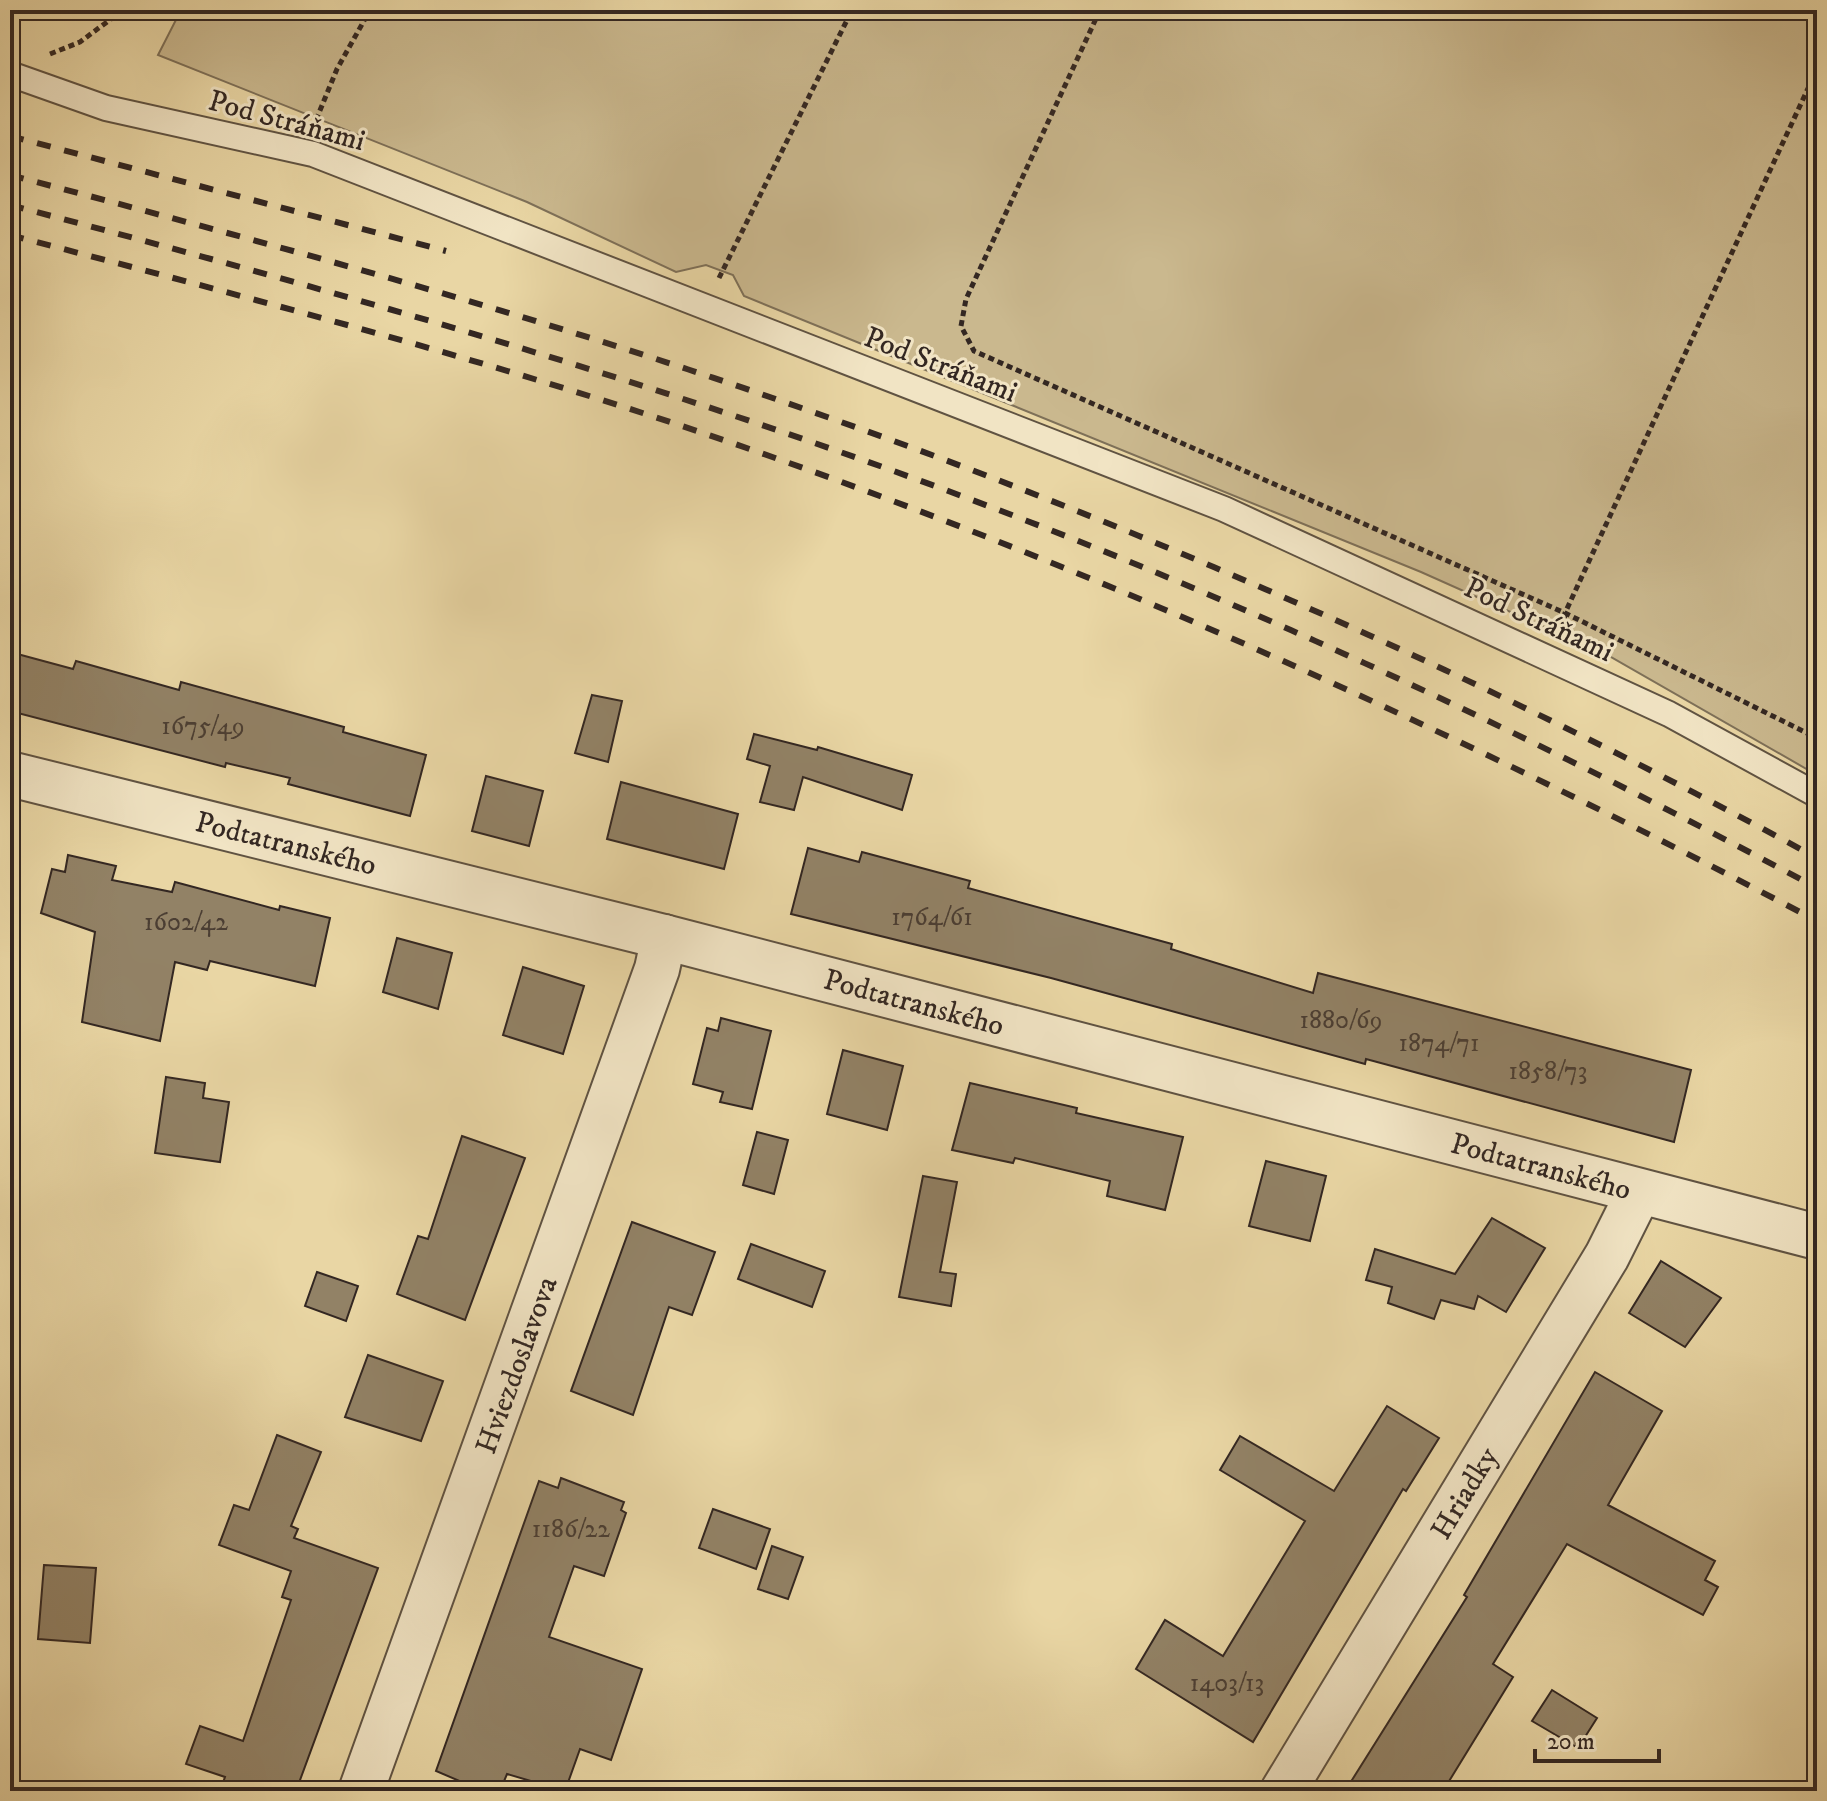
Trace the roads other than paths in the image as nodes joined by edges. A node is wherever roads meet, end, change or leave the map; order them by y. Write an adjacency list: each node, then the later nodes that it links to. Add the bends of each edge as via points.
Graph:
1 (10, 74): 3 (lane, Pod Stráňami, via 106,108 302,151 1224,509 1669,714)
2 (10, 774): 4 (street, Podtatranského)
3 (1817, 795)
4 (664, 937): 5 (street, Podtatranského); 7 (street, Hviezdoslavova, via 583,1181)
5 (1639, 1192): 6 (street, Podtatranského); 8 (street, Hriadky, via 1607,1256)
6 (1817, 1237)
7 (361, 1791)
8 (1283, 1791)

